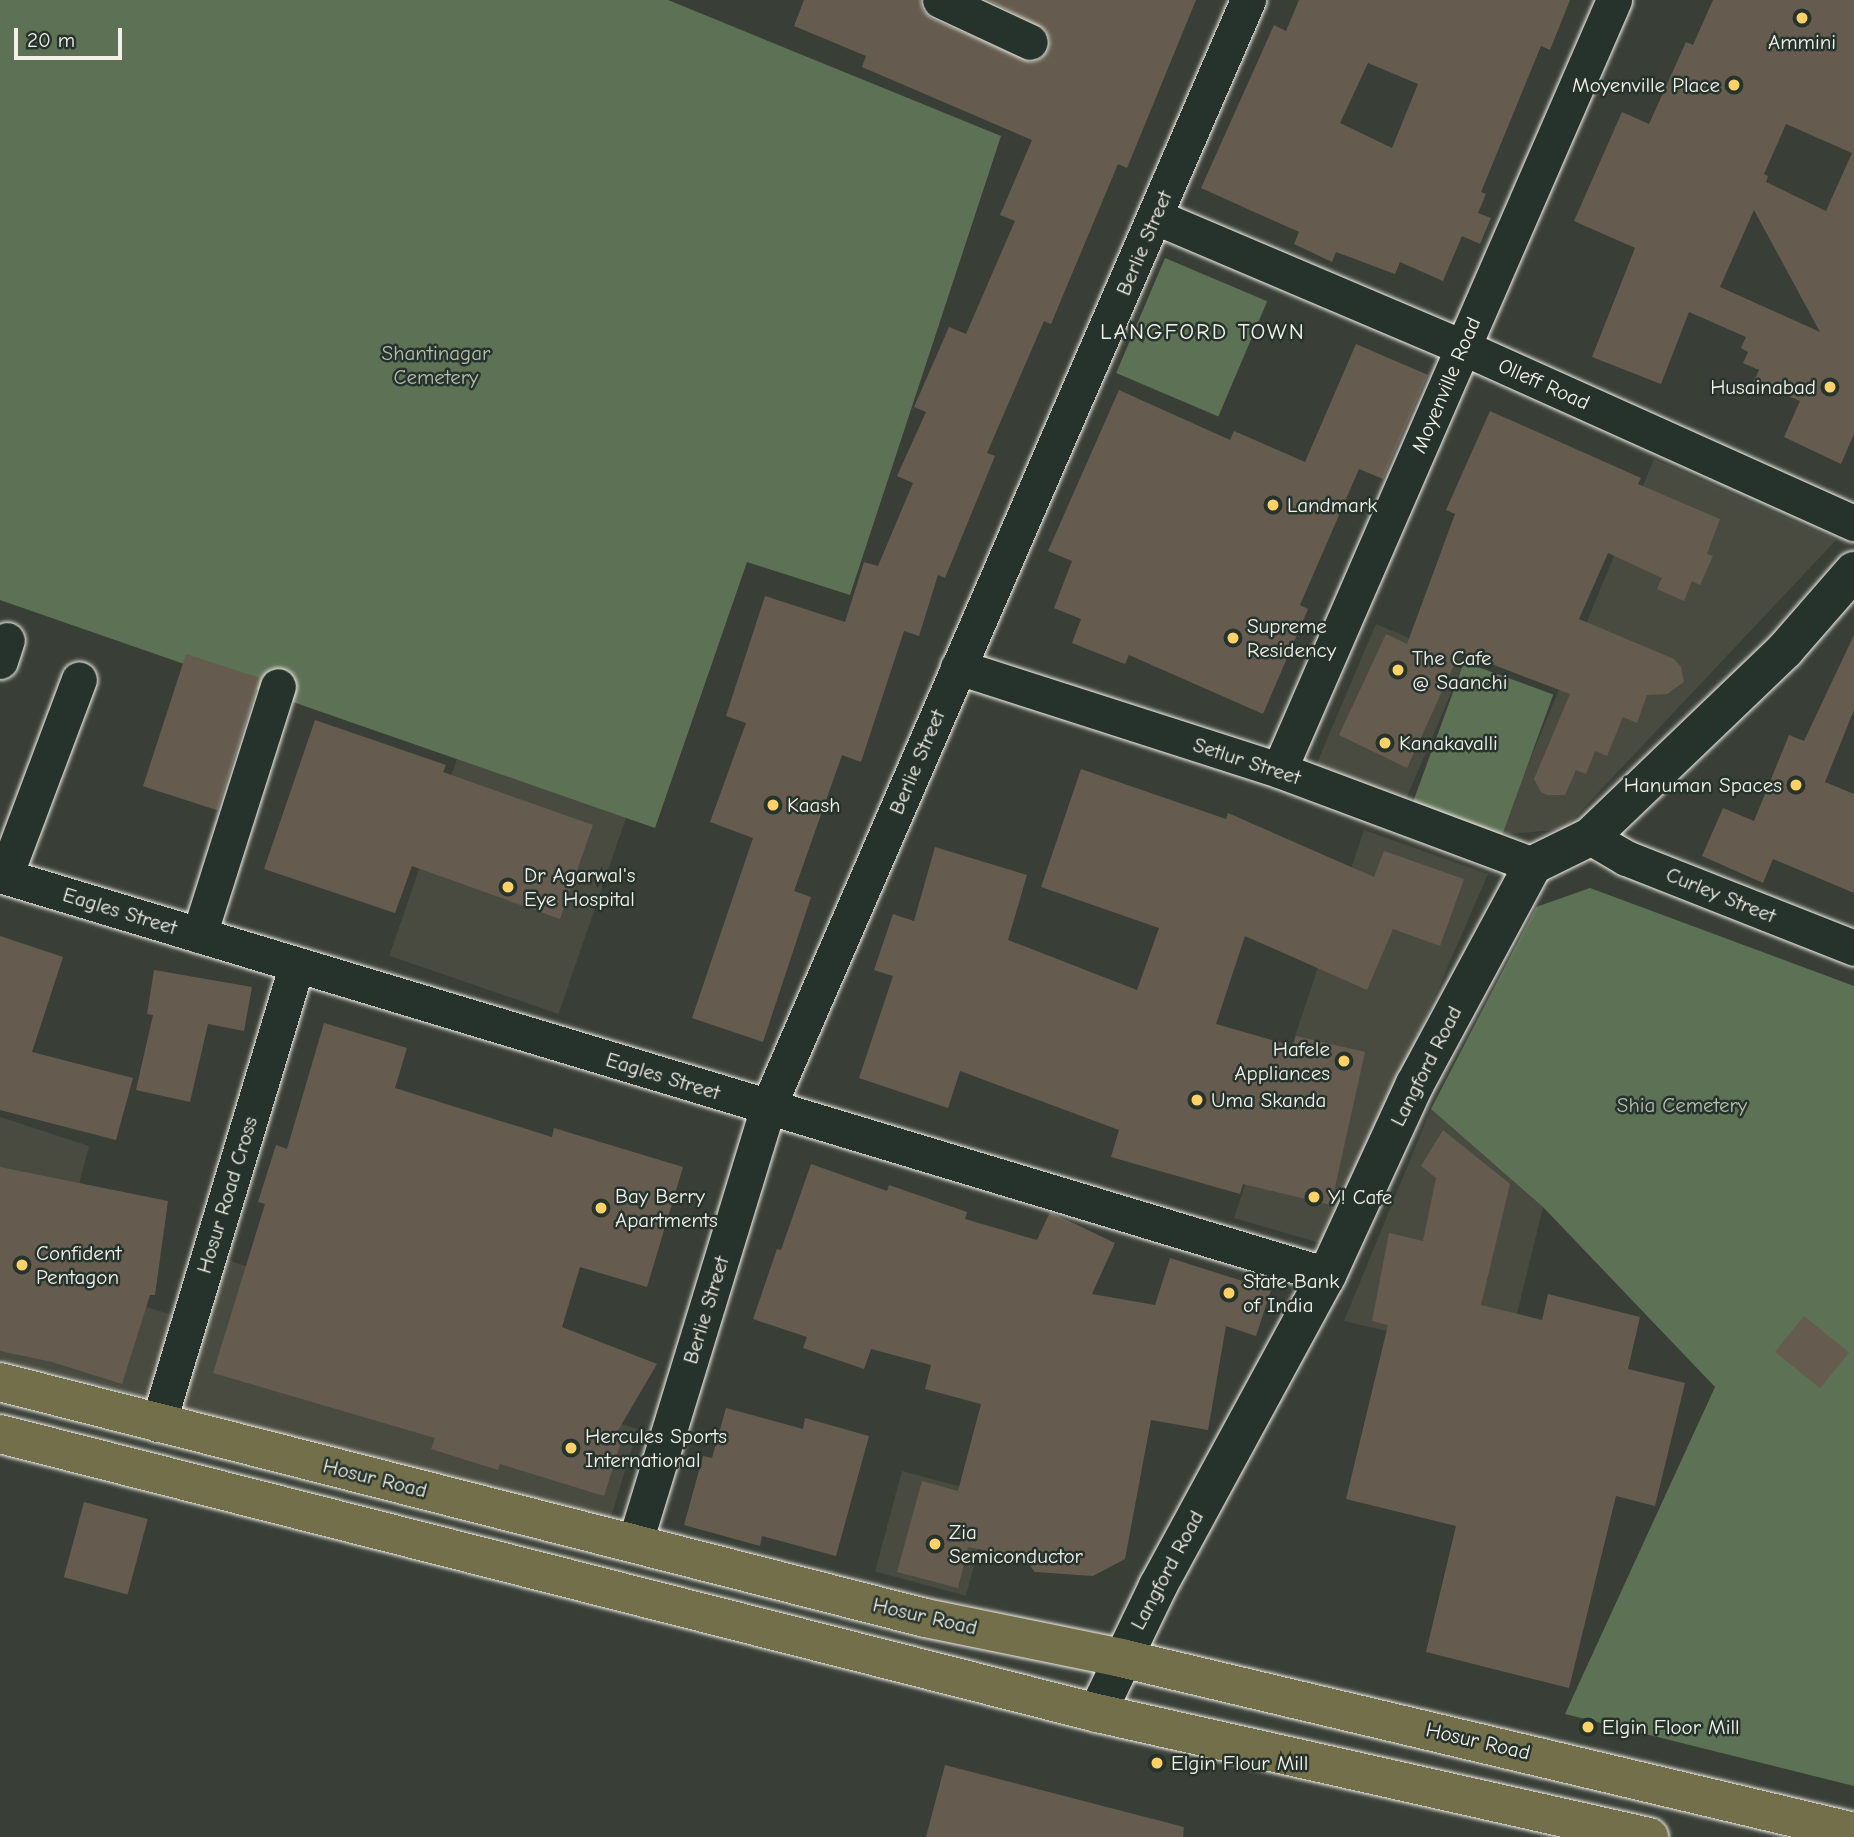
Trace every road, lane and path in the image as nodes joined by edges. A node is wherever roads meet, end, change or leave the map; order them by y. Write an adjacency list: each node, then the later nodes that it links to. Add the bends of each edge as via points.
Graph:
1 (940, 0): 4 (street)
2 (1248, 0): 5 (street, Berlie Street)
3 (1614, 0): 6 (street, Moyenville Road)
4 (1030, 42)
5 (1156, 216): 6 (street, Olleff Road); 9 (street, Berlie Street)
6 (1462, 348): 7 (street, Olleff Road); 12 (street, Moyenville Road)
7 (1854, 523)
8 (1854, 571): 13 (street, via 1785,650)
9 (958, 667): 12 (street, Setlur Street); 19 (street, Berlie Street)
10 (79, 679): 15 (street)
11 (278, 686): 16 (street)
12 (1279, 770): 14 (street, Setlur Street)
13 (1590, 837): 14 (street); 17 (street, Curley Street, via 1626,858)
14 (1532, 865): 20 (street, Langford Road, via 1415,1084)
15 (3, 875): 16 (street, Eagles Street)
16 (199, 936): 18 (street, Eagles Street)
17 (1854, 948)
18 (296, 966): 19 (street, Eagles Street); 22 (street, Hosur Road Cross)
19 (768, 1107): 20 (street, Eagles Street); 24 (street, Berlie Street)
20 (1326, 1275): 25 (street, Langford Road)
21 (0, 1382): 22 (main road, Hosur Road)
22 (159, 1424): 24 (main road, Hosur Road)
23 (0, 1434): 26 (main road)
24 (635, 1542): 25 (main road, Hosur Road, via 925,1618)
25 (1121, 1658): 26 (street, Langford Road); 27 (main road, Hosur Road)
26 (1097, 1713): 28 (main road)
27 (1854, 1832)
28 (1648, 1837)

